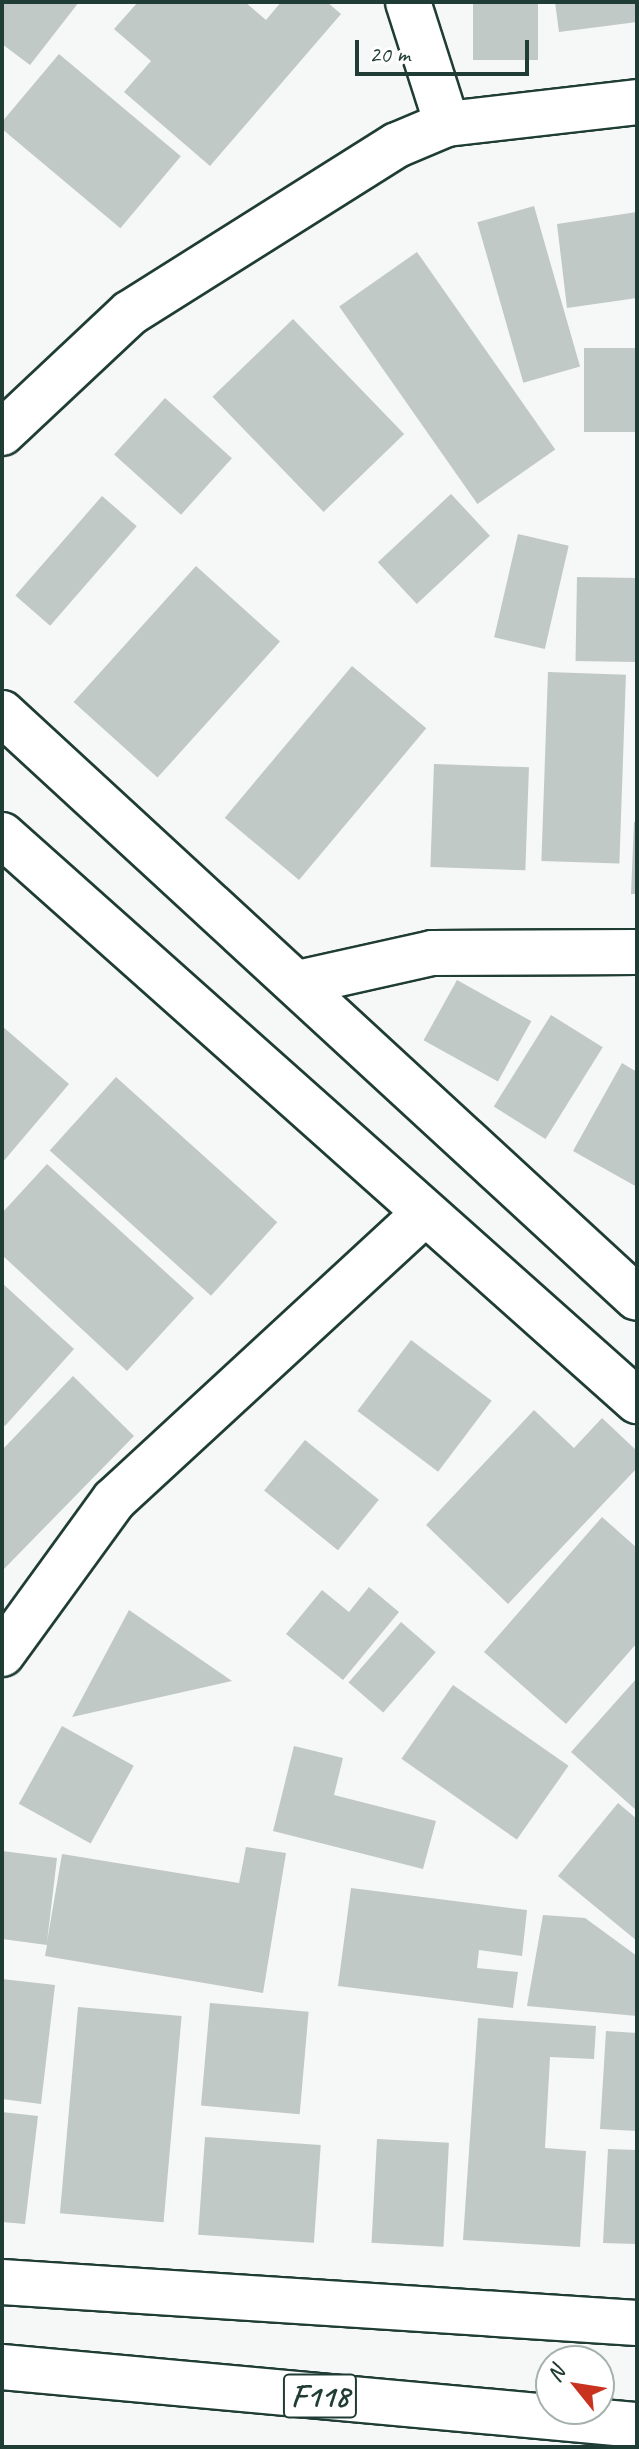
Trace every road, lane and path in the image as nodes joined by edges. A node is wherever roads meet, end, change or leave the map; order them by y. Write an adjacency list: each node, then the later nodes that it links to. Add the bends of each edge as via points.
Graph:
1 (408, 2): 3 (main road)
2 (637, 102): 3 (main road)
3 (447, 124): 4 (main road, via 397,145 130,313)
4 (2, 433)
5 (2, 713): 8 (main road)
6 (2, 835): 9 (main road)
7 (637, 952): 8 (main road, via 432,953)
8 (298, 983): 10 (main road)
9 (425, 1213): 11 (main road); 12 (main road, via 114,1500)
10 (637, 1298)
11 (637, 1401)
12 (2, 1654)
13 (2, 2282): 14 (main road)
14 (637, 2323)
15 (2, 2367): 16 (main road, F118)
16 (637, 2425)

